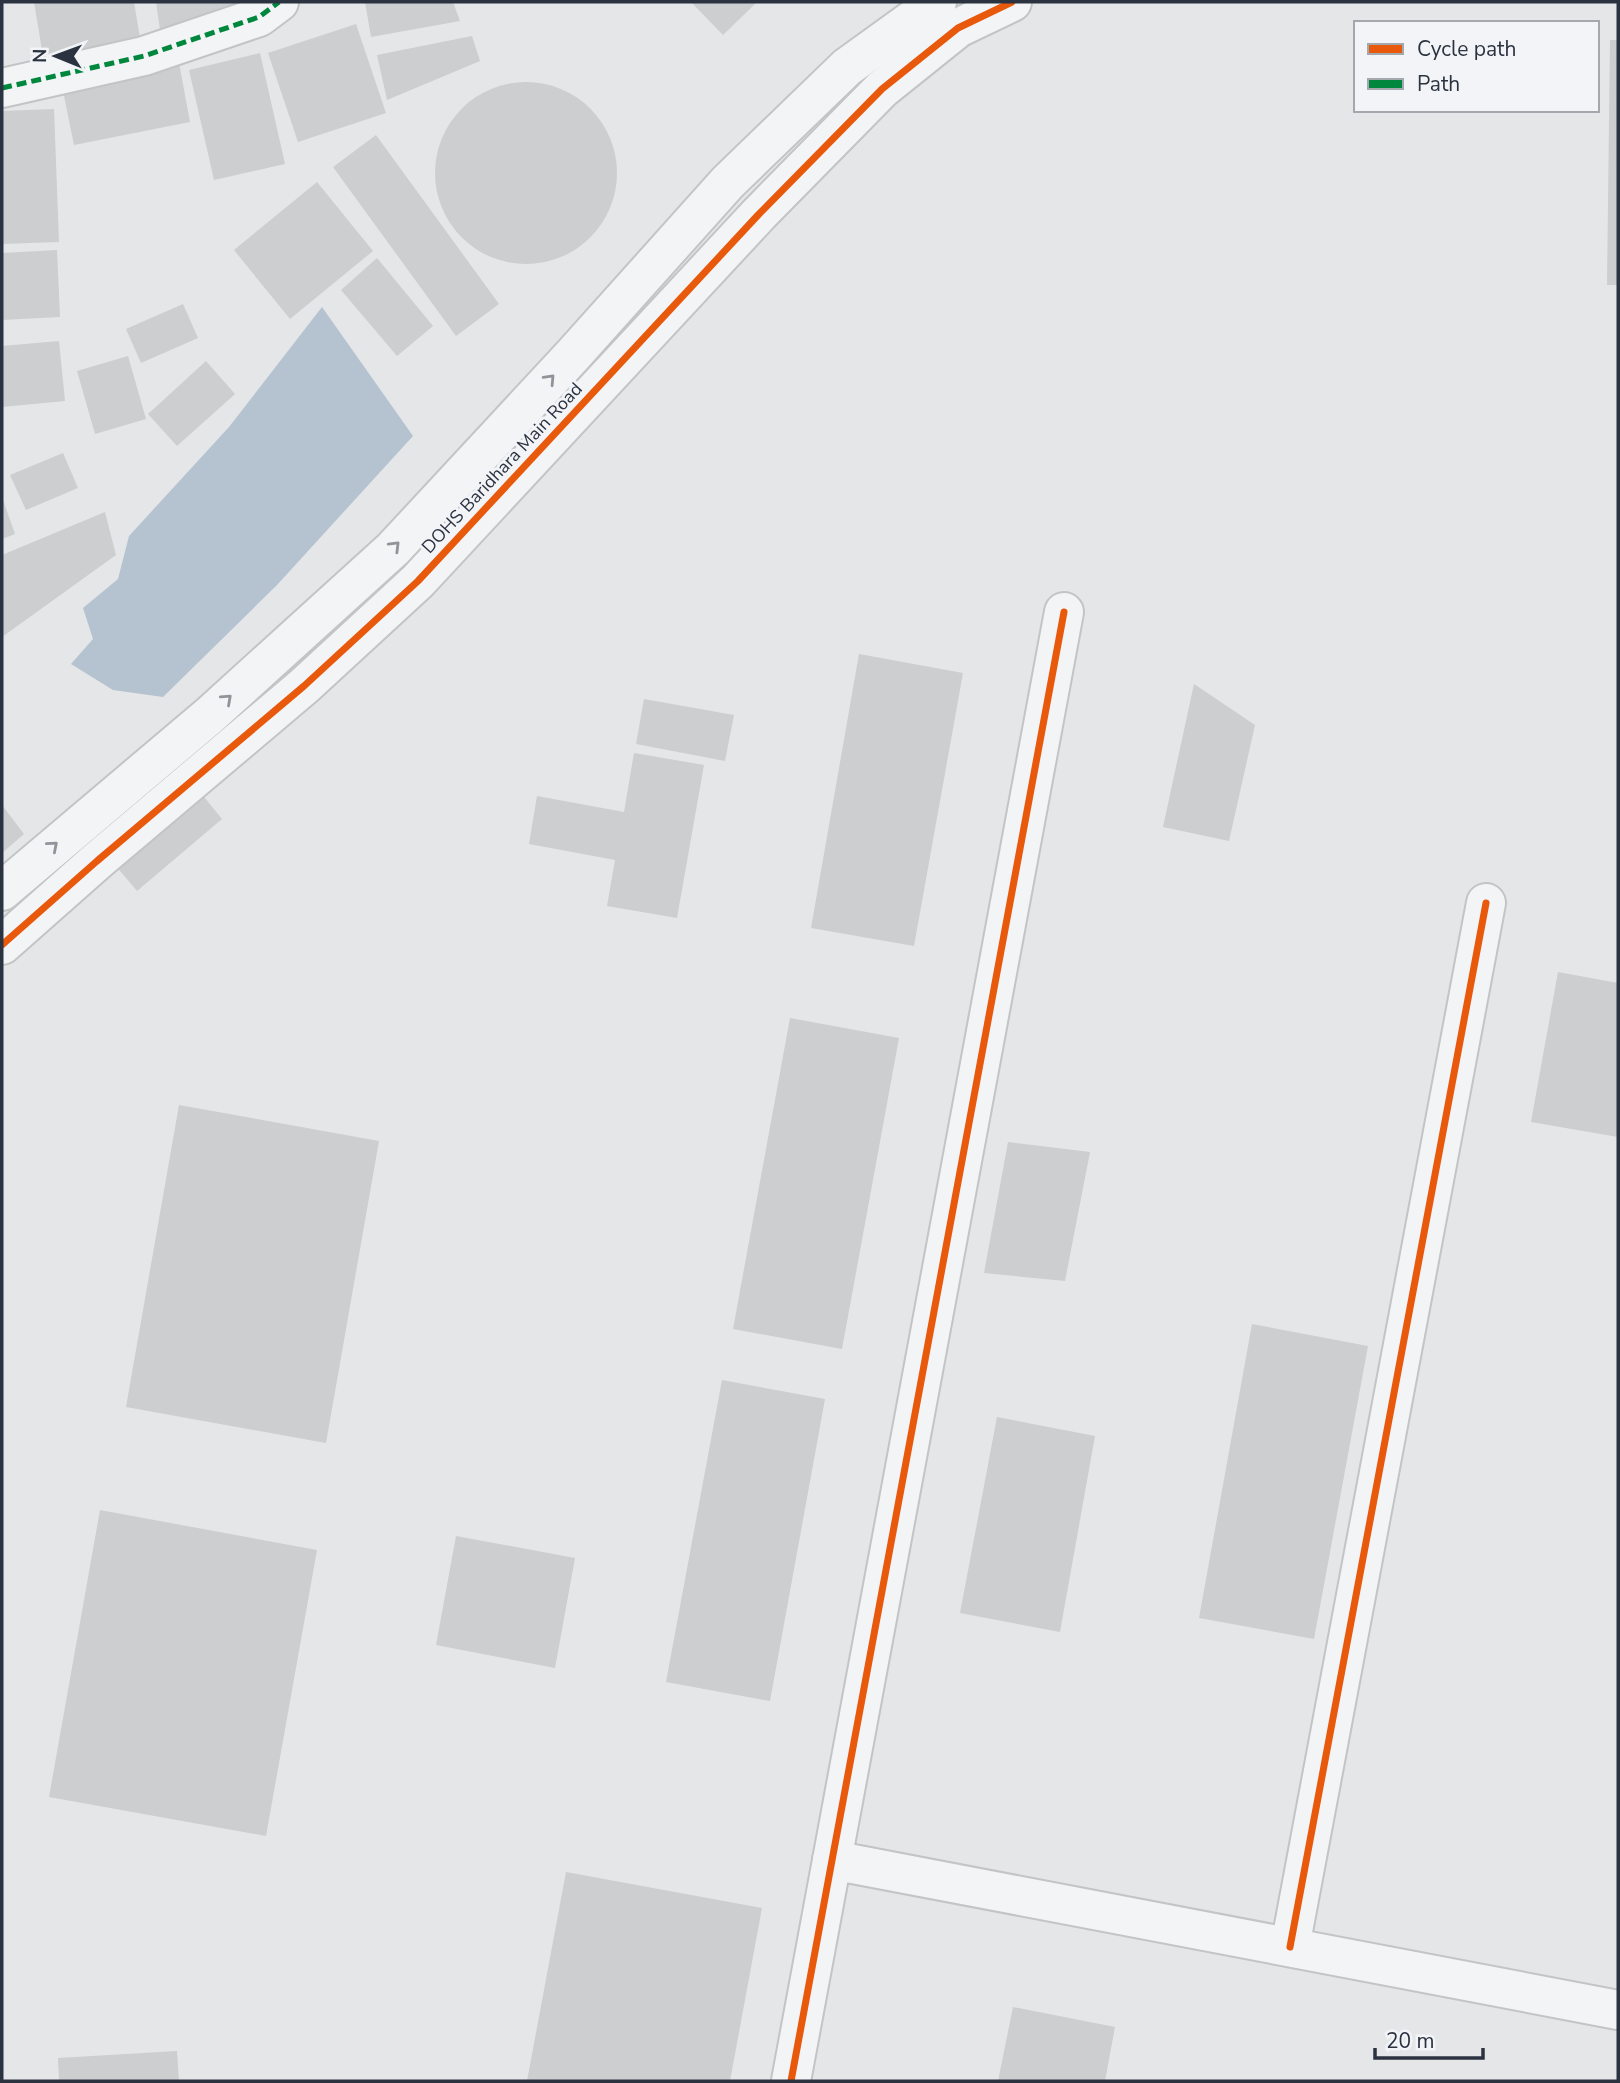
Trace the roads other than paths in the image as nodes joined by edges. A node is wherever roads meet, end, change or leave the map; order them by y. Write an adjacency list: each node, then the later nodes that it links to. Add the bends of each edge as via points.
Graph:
1 (279, 2): 4 (street, via 259,16 144,56)
2 (937, 2): 6 (street, DOHS Baridhara Main Road, one-way to 2, via 210,715 393,548 728,182 847,67)
3 (1012, 2): 8 (street, DOHS Baridhara Main Road, via 958,28 882,89 759,214 418,581 304,686)
4 (2, 88)
5 (1064, 612): 9 (street)
6 (2, 891)
7 (1486, 903): 10 (street)
8 (2, 945)
9 (832, 1860): 10 (street); 12 (street)
10 (1290, 1947): 11 (street)
11 (1618, 2010)
12 (791, 2081)

